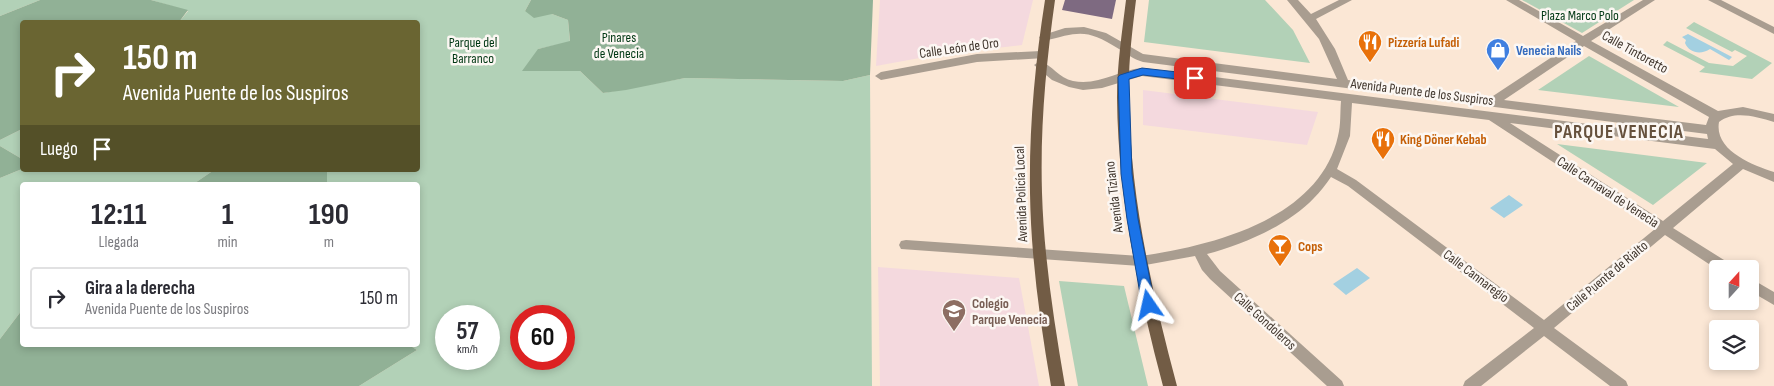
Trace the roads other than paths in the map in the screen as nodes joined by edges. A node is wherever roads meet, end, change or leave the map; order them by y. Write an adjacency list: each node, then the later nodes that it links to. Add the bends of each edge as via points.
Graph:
1 (1050, 0): 10 (main road, Avenida Policía Local)
2 (1131, 0): 12 (main road, Avenida Tiziano)
3 (1292, 0): 8 (street)
4 (1347, 0): 8 (street)
5 (1511, 0): 11 (street, Calle Tintoretto)
6 (1650, 0): 11 (street)
7 (1713, 0): 9 (street)
8 (1310, 18): 16 (street, via 1333,54)
9 (1774, 31)
10 (1044, 38): 12 (street, via 1061,31 1081,30 1101,34); 13 (main road, Avenida Policía Local)
11 (1583, 41): 18 (street); 20 (street, Calle Tintoretto)
12 (1126, 49): 15 (main road, Avenida Tiziano); 16 (street, Avenida Puente de los Suspiros, via 1142,58)
13 (1041, 60): 14 (street, Calle León de Oro, via 977,58); 15 (street, via 1057,79 1077,86 1098,86); 30 (main road, Avenida Policía Local, via 1035,152)
14 (881, 76)
15 (1123, 77): 17 (street, Avenida Puente de los Suspiros, via 1142,72); 32 (main road, Avenida Tiziano, via 1126,174)
16 (1344, 84): 18 (street, Avenida Puente de los Suspiros)
17 (1347, 97): 19 (street, Avenida Puente de los Suspiros); 25 (street, via 1344,132)
18 (1492, 103): 22 (street, Avenida Puente de los Suspiros)
19 (1490, 116): 23 (street, Avenida Puente de los Suspiros); 27 (street, Calle Carnaval de Venecia)
20 (1717, 116): 21 (street, via 1738,111); 22 (street)
21 (1774, 118)
22 (1711, 130): 23 (street)
23 (1718, 145): 24 (street)
24 (1741, 164): 26 (street); 27 (street, Calle Puente de Rialto)
25 (1329, 170): 29 (street, via 1307,198 1282,219 1251,235); 35 (street, Calle Cannaregio, via 1352,182)
26 (1774, 177)
27 (1664, 228): 31 (street, Calle Carnaval de Venecia); 35 (street, Calle Puente de Rialto)
28 (906, 245): 30 (street)
29 (1199, 251): 32 (street); 38 (street, Calle Gondoleros, via 1215,275)
30 (1039, 255): 32 (street); 36 (main road, Avenida Policía Local)
31 (1713, 260)
32 (1140, 261): 37 (main road, Avenida Tiziano)
33 (1759, 290): 34 (street)
34 (1774, 299)
35 (1544, 328): 39 (street, Calle Puente de Rialto); 40 (street, Calle Cannaregio)
36 (1058, 386)
37 (1170, 386)
38 (1337, 386)
39 (1470, 386)
40 (1621, 386)

